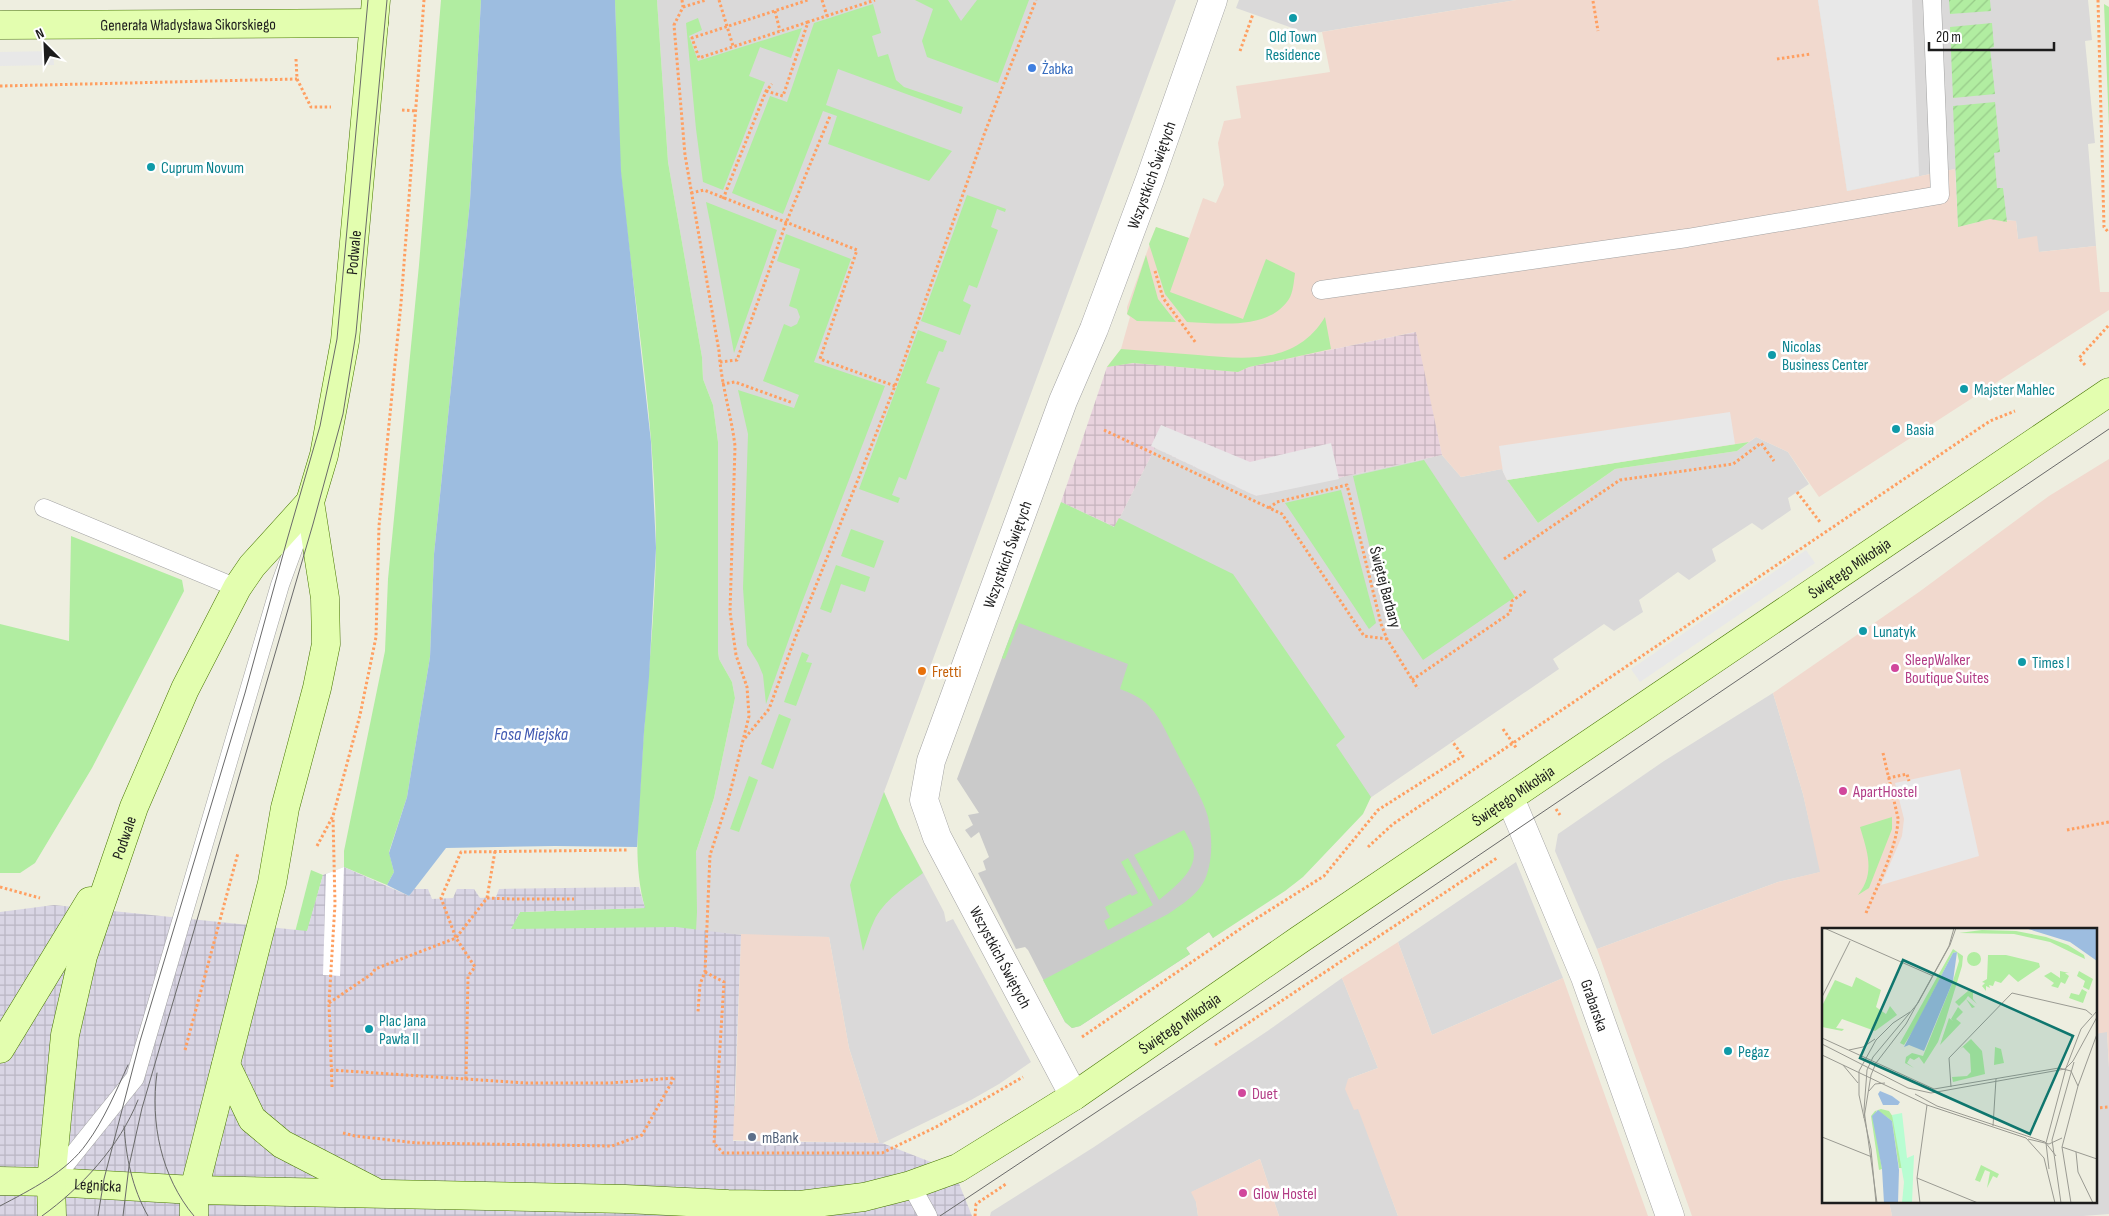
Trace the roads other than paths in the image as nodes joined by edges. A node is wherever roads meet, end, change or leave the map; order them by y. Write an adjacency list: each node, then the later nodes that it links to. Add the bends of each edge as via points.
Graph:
1 (1213, 0): 14 (street, Wszystkich Świętych, via 1150,179 1094,329 1063,401 931,761 924,800 937,837)
2 (1932, 0): 5 (lane, via 1940,195 1687,238)
3 (375, 12): 4 (main road, Generała Władysława Sikorskiego); 7 (main road, Podwale, via 345,341 324,455)
4 (0, 25)
5 (1320, 290)
6 (2109, 392): 10 (main road, Świętego Mikołaja)
7 (310, 502): 9 (main road, Podwale, via 252,566); 13 (main road, Podwale, via 325,598 326,644 285,808 272,883); 16 (lane, via 277,594 135,1078)
8 (44, 508): 9 (lane)
9 (237, 588): 11 (main road, Podwale, via 185,689)
10 (1510, 798): 14 (main road, Świętego Mikołaja); 22 (street, Grabarska, via 1584,977)
11 (116, 857): 12 (main road); 16 (main road, Podwale, via 83,956 65,1035)
12 (0, 1050)
13 (226, 1065): 18 (main road, via 252,1119 282,1144); 19 (main road, Podwale)
14 (1074, 1096): 17 (main road, Świętego Mikołaja, via 958,1168)
15 (0, 1181): 16 (main road, Legnicka)
16 (51, 1182): 19 (main road, Legnicka); 20 (main road, Podwale)
17 (911, 1185): 18 (main road, via 864,1197 800,1205); 21 (lane)
18 (379, 1195): 19 (main road)
19 (194, 1203)
20 (52, 1216)
21 (928, 1216)
22 (1670, 1216)

